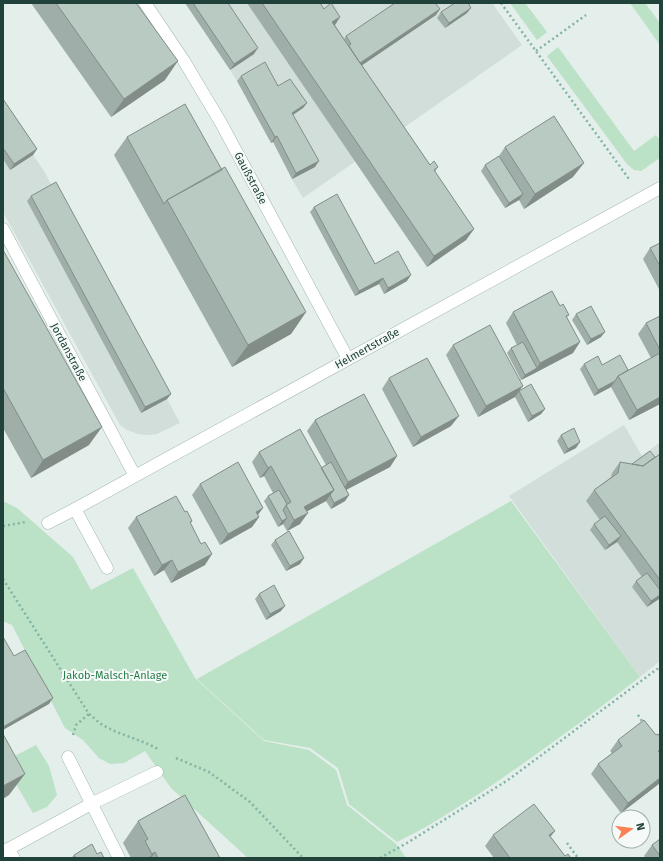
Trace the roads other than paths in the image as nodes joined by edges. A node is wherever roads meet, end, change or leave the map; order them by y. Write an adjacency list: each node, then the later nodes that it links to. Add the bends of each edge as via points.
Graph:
1 (145, 3): 4 (street, Gaußstraße, via 221,123)
2 (660, 188): 4 (street, Helmertstraße)
3 (3, 229): 5 (street, Jordanstraße)
4 (348, 359): 5 (street, Helmertstraße)
5 (135, 476): 6 (street, Helmertstraße)
6 (75, 509): 7 (street, Helmertstraße); 8 (street)
7 (48, 523)
8 (107, 568)
9 (68, 758): 11 (street)
10 (157, 772): 11 (street)
11 (91, 804): 12 (street); 13 (street)
12 (8, 853)
13 (119, 858)

